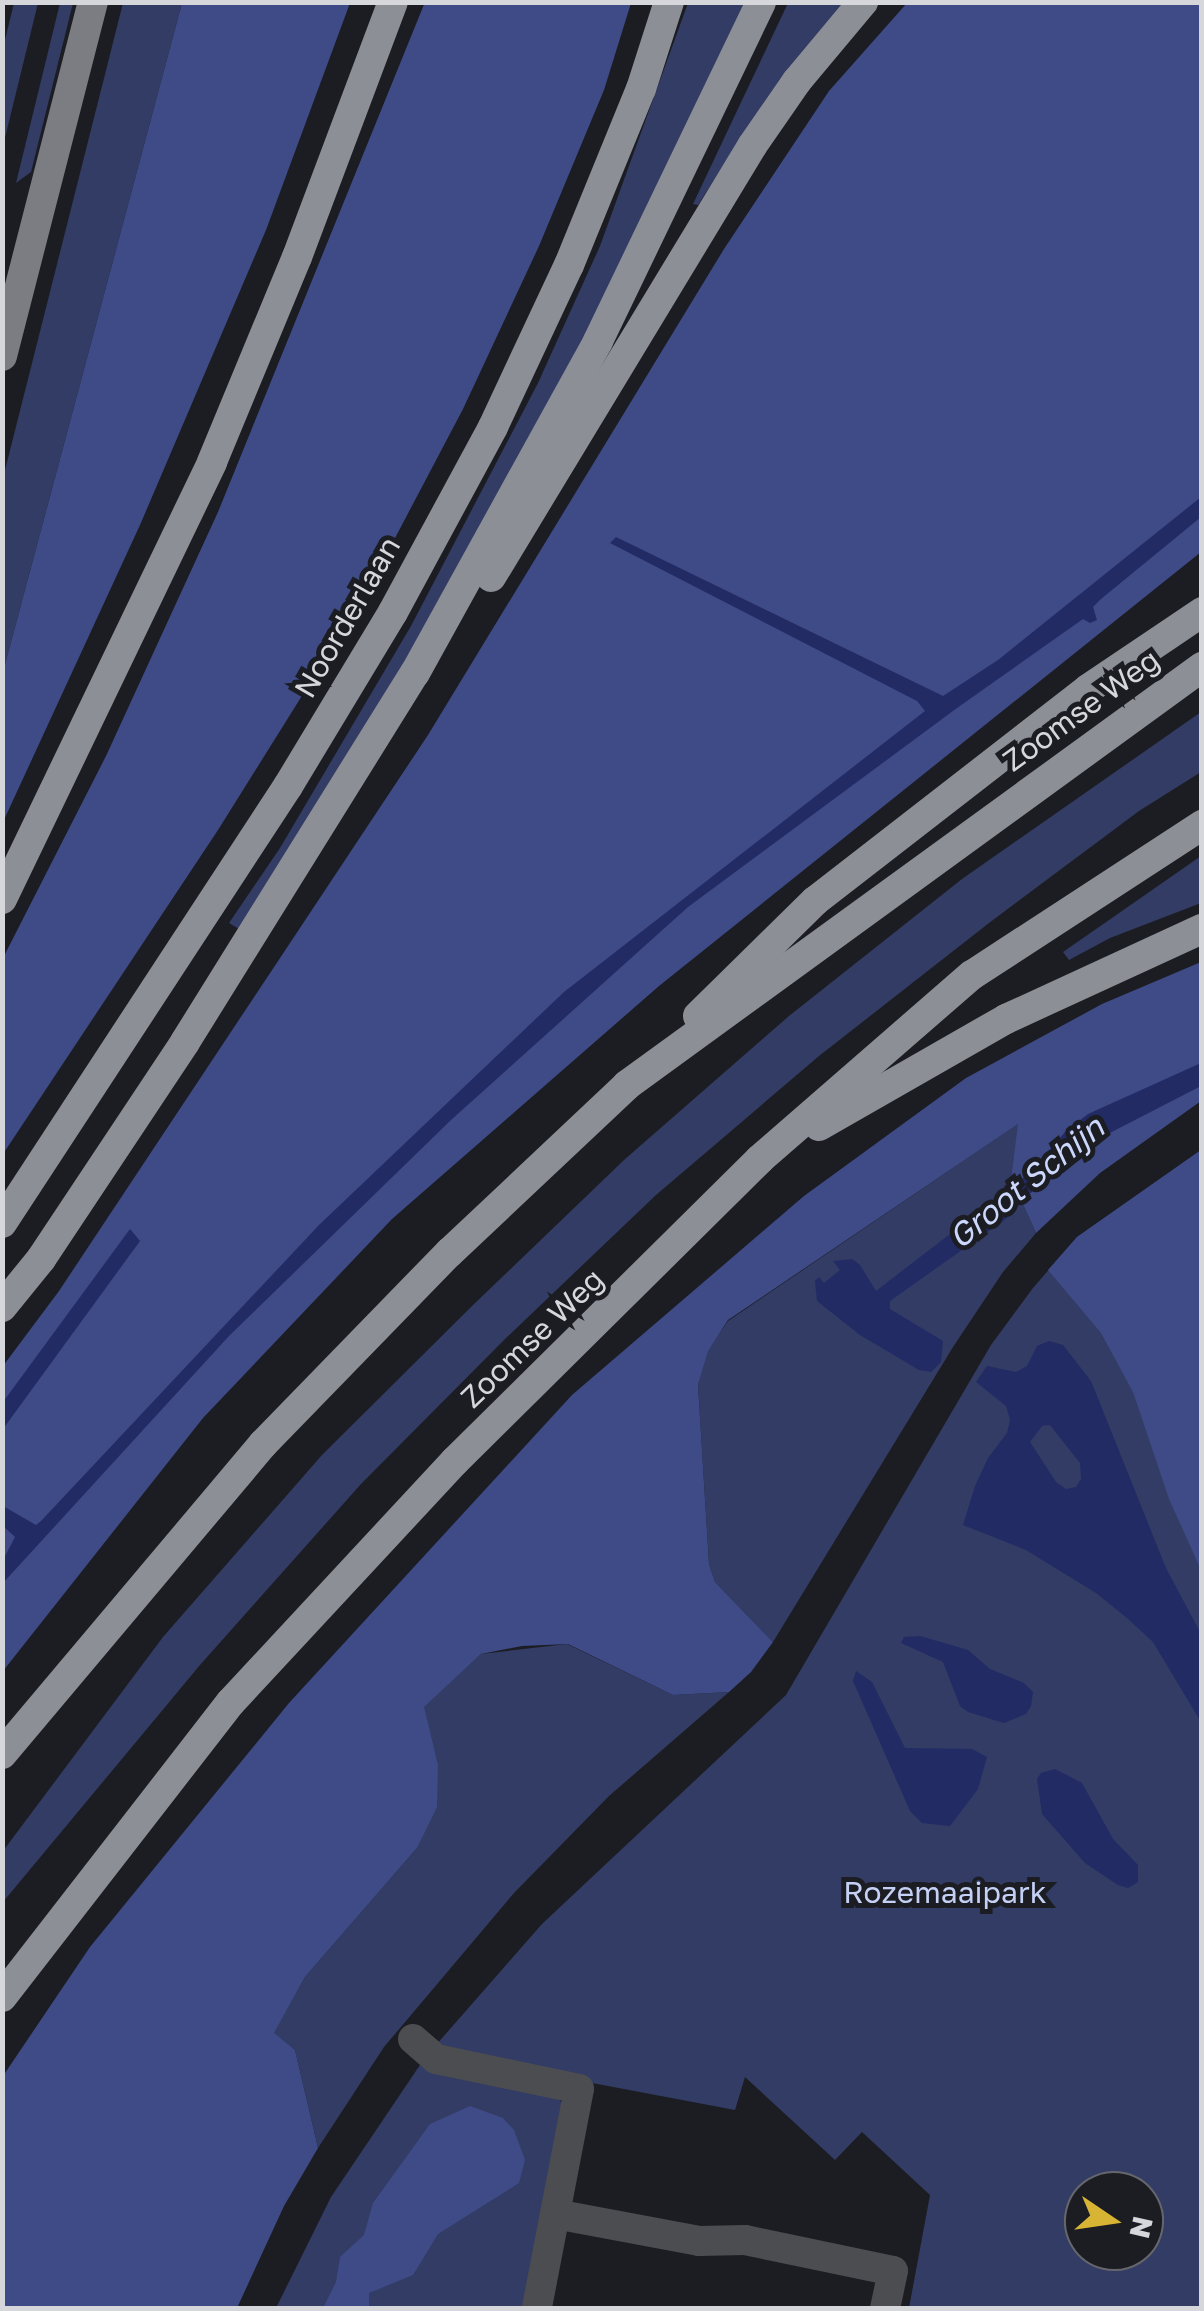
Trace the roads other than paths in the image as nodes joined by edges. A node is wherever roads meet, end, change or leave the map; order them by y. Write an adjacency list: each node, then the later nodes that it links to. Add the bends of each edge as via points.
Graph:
1 (92, 2): 6 (main road)
2 (393, 2): 11 (highway, via 212,462)
3 (669, 2): 15 (highway, Noorderlaan, via 569,265 493,427 393,612 288,786)
4 (761, 2): 9 (highway, via 598,341)
5 (863, 2): 9 (highway, via 752,146 486,584)
6 (2, 356)
7 (1200, 613): 13 (highway, via 1088,689 815,901)
8 (1202, 666): 13 (highway, Zoomse Weg)
9 (415, 673): 16 (highway, via 184,1042)
10 (1202, 825): 14 (highway, Zoomse Weg, via 972,974)
11 (2, 899)
12 (1202, 929): 14 (highway, via 1006,1020)
13 (627, 1086): 17 (highway, Zoomse Weg, via 449,1253 262,1444)
14 (760, 1160): 18 (highway, Zoomse Weg, via 455,1460 231,1702)
15 (2, 1223)
16 (2, 1307)
17 (2, 1754)
18 (2, 1997)
19 (413, 2039): 20 (street, via 436,2059 579,2089)
20 (556, 2214): 21 (street); 22 (street, via 699,2241 745,2240 893,2272)
21 (537, 2308)
22 (885, 2308)

